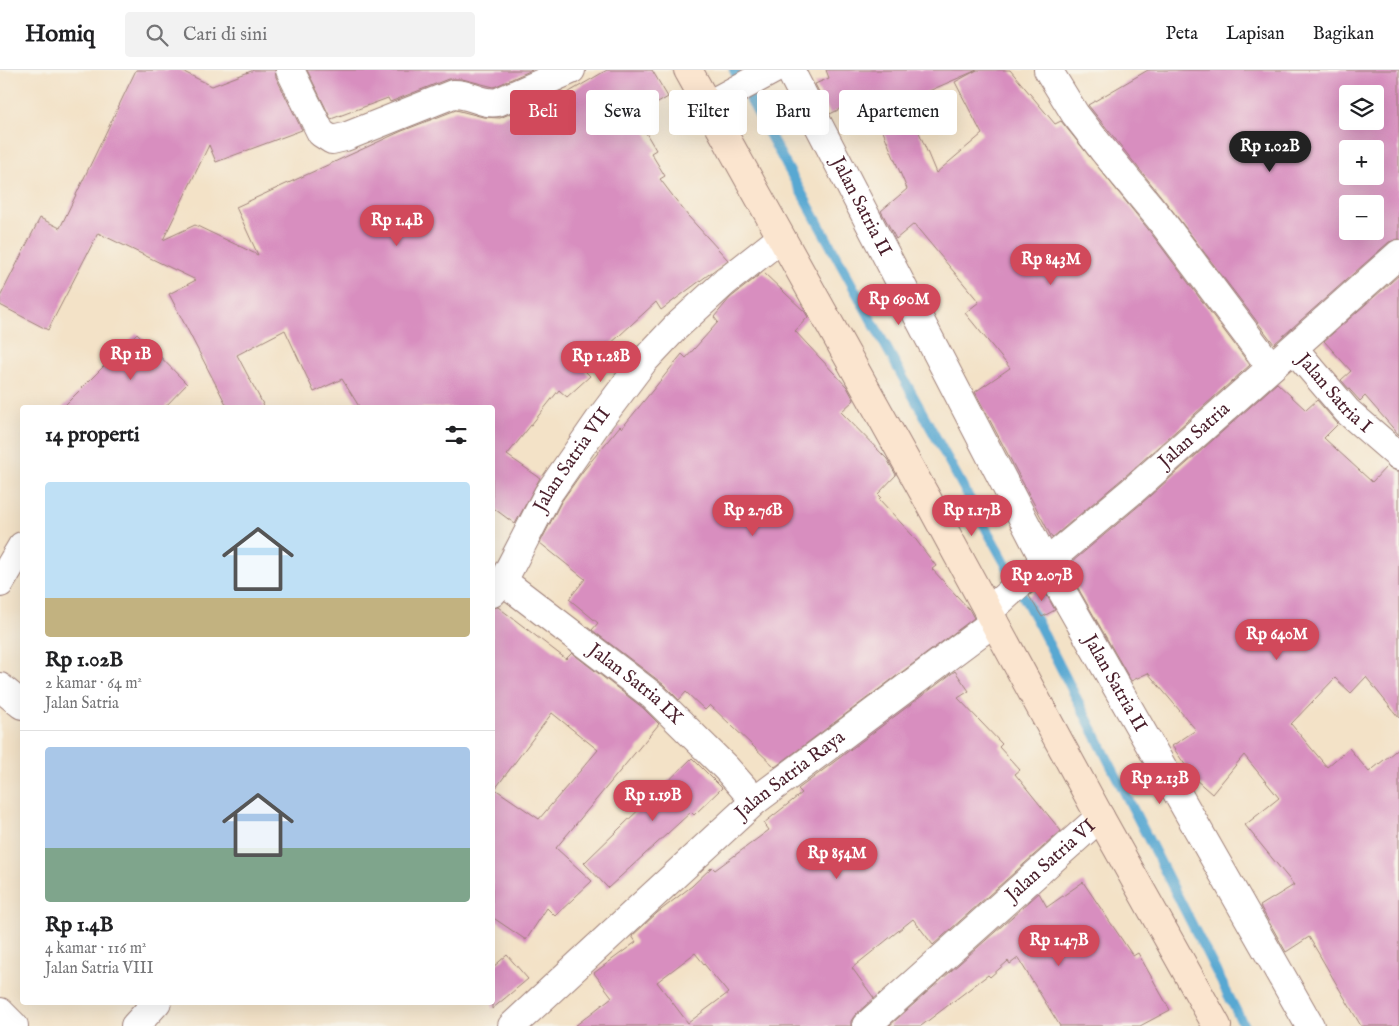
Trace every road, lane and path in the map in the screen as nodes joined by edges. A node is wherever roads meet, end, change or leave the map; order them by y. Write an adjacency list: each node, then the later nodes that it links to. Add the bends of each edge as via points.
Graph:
1 (290, 70): 2 (street, via 320,133 332,140 453,94 462,93 490,104 498,102)
2 (571, 70)
3 (688, 70): 7 (street)
4 (790, 70): 16 (street, Jalan Satria II)
5 (1048, 70): 13 (street, via 1075,114 1136,188)
6 (767, 73): 8 (street)
7 (706, 90)
8 (736, 90)
9 (732, 135): 10 (street)
10 (781, 238): 18 (street, Jalan Satria VII, via 725,282 642,362 548,494); 19 (street)
11 (1399, 254): 12 (street, Jalan Satria)
12 (1294, 348): 13 (street, Jalan Satria); 14 (street, Jalan Satria I, via 1347,411)
13 (1271, 367): 16 (street, Jalan Satria, via 1132,491)
14 (1399, 456)
15 (20, 549): 17 (street)
16 (1042, 565): 19 (street, Jalan Satria); 31 (street, Jalan Satria II)
17 (0, 583)
18 (498, 587): 22 (street, Jalan Satria IX, via 653,696)
19 (992, 613): 22 (street, Jalan Satria Raya); 23 (street)
20 (0, 687): 21 (street)
21 (20, 702)
22 (756, 801): 28 (street, Jalan Satria Raya)
23 (1100, 817): 29 (street, Jalan Satria VI); 30 (street)
24 (154, 1005): 27 (street)
25 (0, 1012): 26 (street)
26 (14, 1026)
27 (135, 1026)
28 (512, 1026)
29 (866, 1026)
30 (1217, 1026)
31 (1310, 1026)

